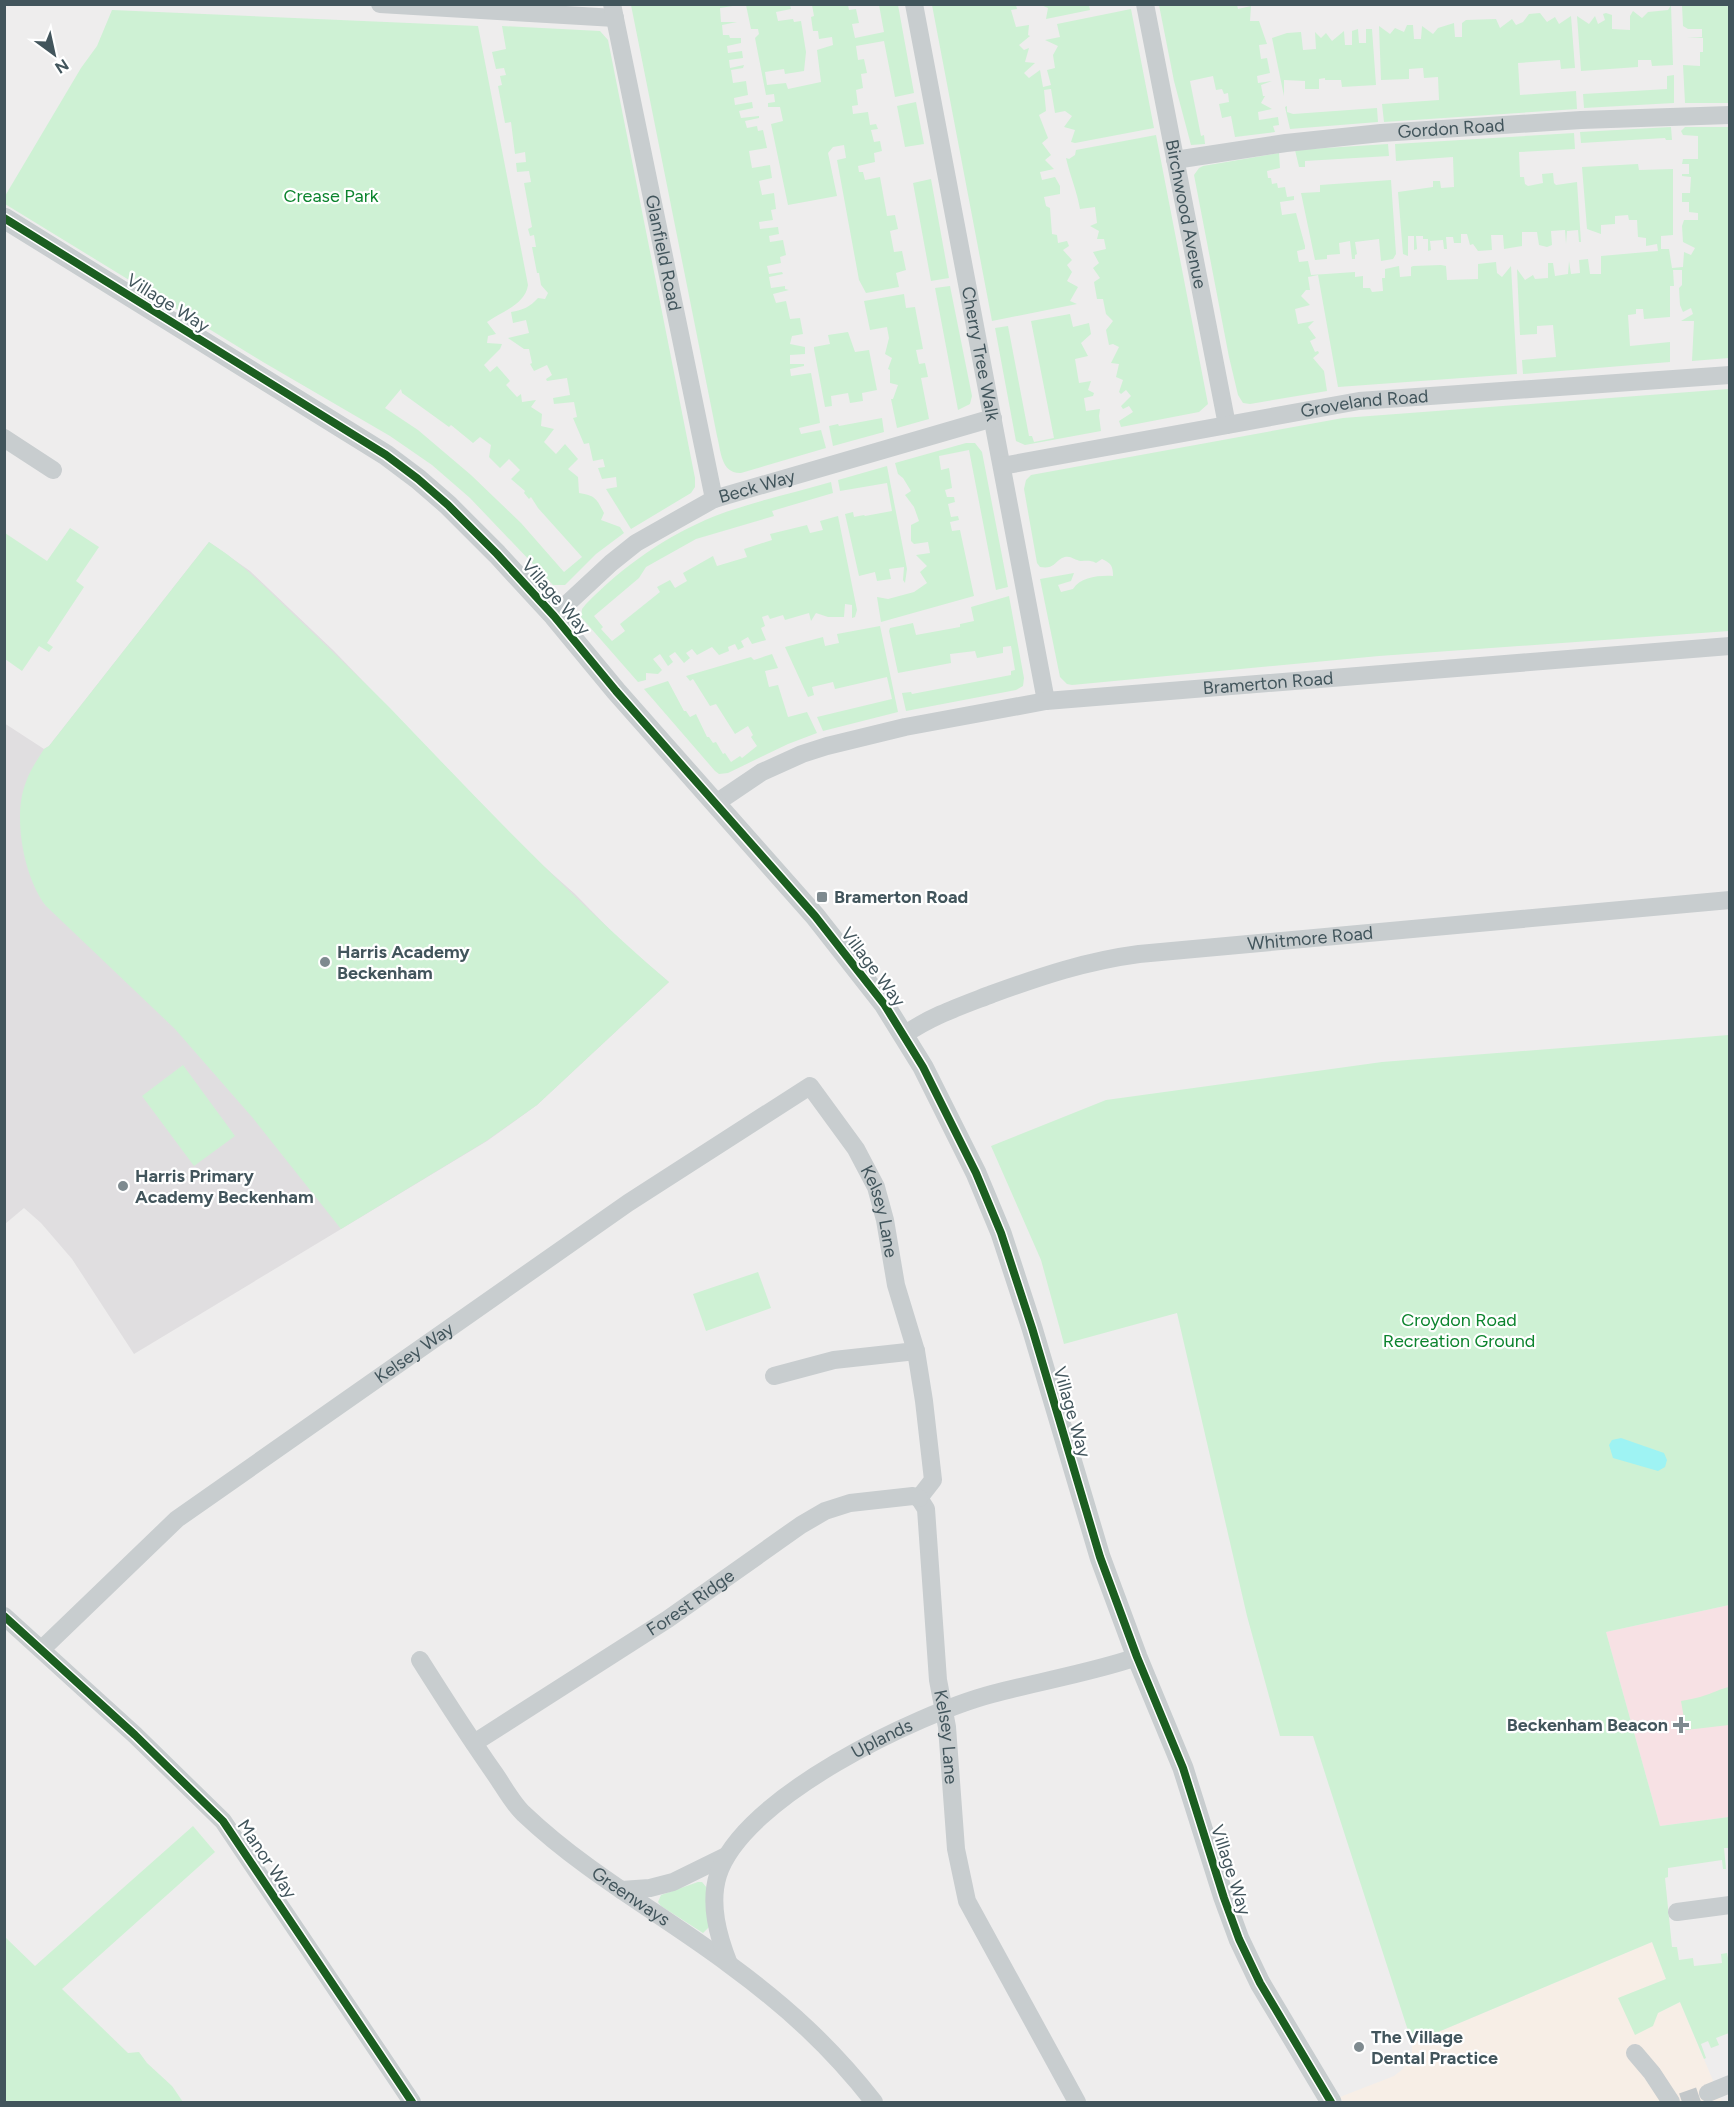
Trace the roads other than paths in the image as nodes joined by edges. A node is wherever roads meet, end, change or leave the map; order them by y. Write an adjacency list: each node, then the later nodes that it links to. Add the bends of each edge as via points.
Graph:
1 (380, 4): 4 (street)
2 (914, 4): 9 (street, Cherry Tree Walk)
3 (1145, 4): 6 (street, Birchwood Avenue)
4 (614, 11): 14 (street, Glanfield Road)
5 (1730, 115): 6 (street, Gordon Road, via 1381,133 1286,142)
6 (1174, 160): 10 (street, Birchwood Avenue)
7 (4, 218): 15 (street, Village Way, via 386,455 448,505)
8 (1730, 375): 10 (street, Groveland Road, via 1359,401)
9 (993, 418): 12 (street, Cherry Tree Walk); 14 (street, Beck Way)
10 (1227, 424): 12 (street, Groveland Road)
11 (4, 438): 13 (street)
12 (1002, 466): 17 (street, Cherry Tree Walk)
13 (53, 470)
14 (714, 499): 15 (street, Beck Way, via 636,543)
15 (554, 616): 18 (street, Village Way)
16 (1730, 646): 17 (street, Bramerton Road)
17 (1046, 701): 18 (street, Bramerton Road, via 827,746 762,772)
18 (716, 803): 20 (street, Village Way, via 815,916)
19 (1730, 900): 20 (street, Whitmore Road, via 1101,959 942,1012)
20 (904, 1035): 27 (street, Village Way, via 976,1173 1001,1233 1089,1525)
21 (810, 1086): 22 (street, Kelsey Lane, via 856,1149 876,1187 896,1285); 26 (street, Kelsey Way, via 628,1203 177,1519)
22 (916, 1351): 23 (street, via 834,1360); 24 (street, Kelsey Lane, via 933,1480)
23 (774, 1376)
24 (919, 1498): 29 (street, Kelsey Lane, via 926,1509 938,1680); 30 (street, Forest Ridge, via 850,1503 825,1511 668,1619)
25 (4, 1616): 26 (street, Manor Way)
26 (42, 1649): 39 (street, Manor Way, via 223,1821)
27 (1137, 1657): 29 (street, Uplands); 42 (street, Village Way, via 1183,1768 1239,1939 1260,1983)
28 (420, 1660): 30 (street, Greenways)
29 (945, 1709): 31 (street, Uplands, via 823,1770 775,1803); 41 (street, Kelsey Lane, via 956,1849 967,1901)
30 (474, 1743): 32 (street, Greenways, via 522,1812 565,1851)
31 (726, 1856): 32 (street, Uplands, via 673,1882); 35 (street, Uplands, via 715,1894 716,1922)
32 (621, 1890): 35 (street, Greenways)
33 (1730, 1905): 34 (street)
34 (1677, 1912)
35 (729, 1964): 40 (street, Greenways, via 821,2040)
36 (1635, 2053): 43 (street)
37 (1730, 2084): 38 (street)
38 (1708, 2093)
39 (412, 2103)
40 (874, 2103)
41 (1077, 2103)
42 (1331, 2103)
43 (1671, 2103)

